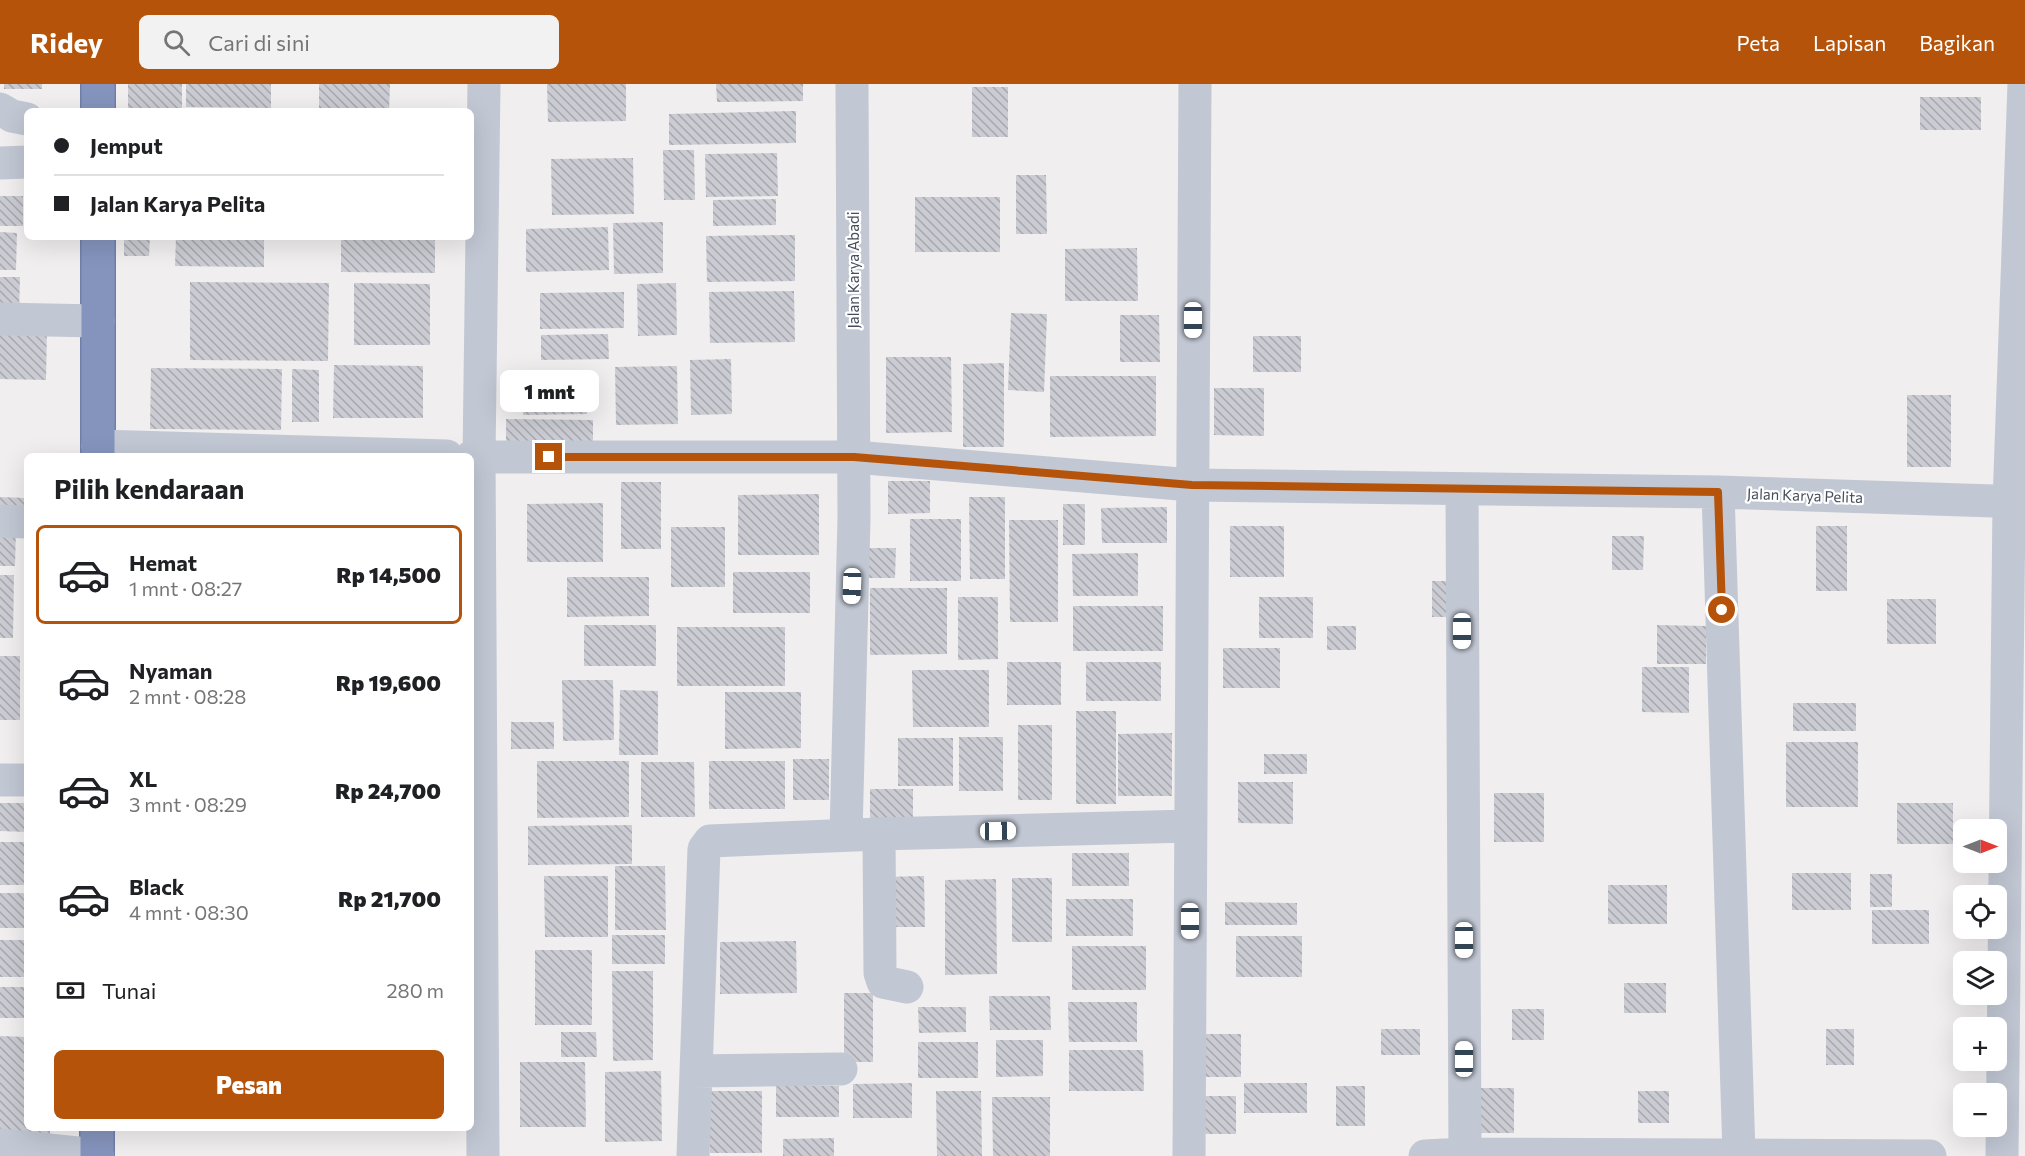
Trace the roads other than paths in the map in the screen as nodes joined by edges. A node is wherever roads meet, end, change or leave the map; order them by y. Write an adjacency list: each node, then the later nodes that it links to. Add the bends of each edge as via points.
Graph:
1 (98, 84): 6 (highway)
2 (484, 84): 16 (street)
3 (852, 84): 17 (street, Jalan Karya Abadi)
4 (1195, 84): 18 (street)
5 (2024, 84): 21 (street)
6 (98, 108)
7 (0, 109): 8 (street)
8 (24, 118)
9 (24, 162): 10 (street)
10 (0, 163)
11 (98, 240): 13 (highway)
12 (0, 319): 13 (street)
13 (98, 321): 14 (highway)
14 (98, 451): 15 (street)
15 (238, 453)
16 (475, 457): 17 (street, Jalan Karya Pelita); 37 (street)
17 (854, 457): 18 (street, Jalan Karya Pelita); 28 (street, Jalan Karya Abadi)
18 (1192, 485): 19 (street, Jalan Karya Pelita); 26 (street)
19 (1462, 489): 20 (street, Jalan Karya Pelita); 35 (street)
20 (1718, 492): 21 (street, Jalan Karya Pelita); 34 (street)
21 (2017, 503): 42 (street)
22 (0, 521): 23 (street)
23 (24, 522)
24 (0, 780): 25 (street)
25 (24, 780)
26 (1190, 826): 27 (street); 39 (street)
27 (879, 834): 28 (street); 29 (street, via 880,973 883,982)
28 (846, 835): 31 (street, via 713,840 705,846)
29 (907, 987)
30 (841, 1070): 31 (street)
31 (696, 1071): 38 (street)
32 (0, 1145): 33 (street)
33 (97, 1146)
34 (1739, 1154): 35 (street); 41 (street)
35 (1465, 1155): 40 (street)
36 (2025, 1155): 43 (street)
37 (483, 1156)
38 (693, 1156)
39 (1189, 1156)
40 (1425, 1156)
41 (1930, 1156)
42 (2002, 1156)
43 (2014, 1156)

